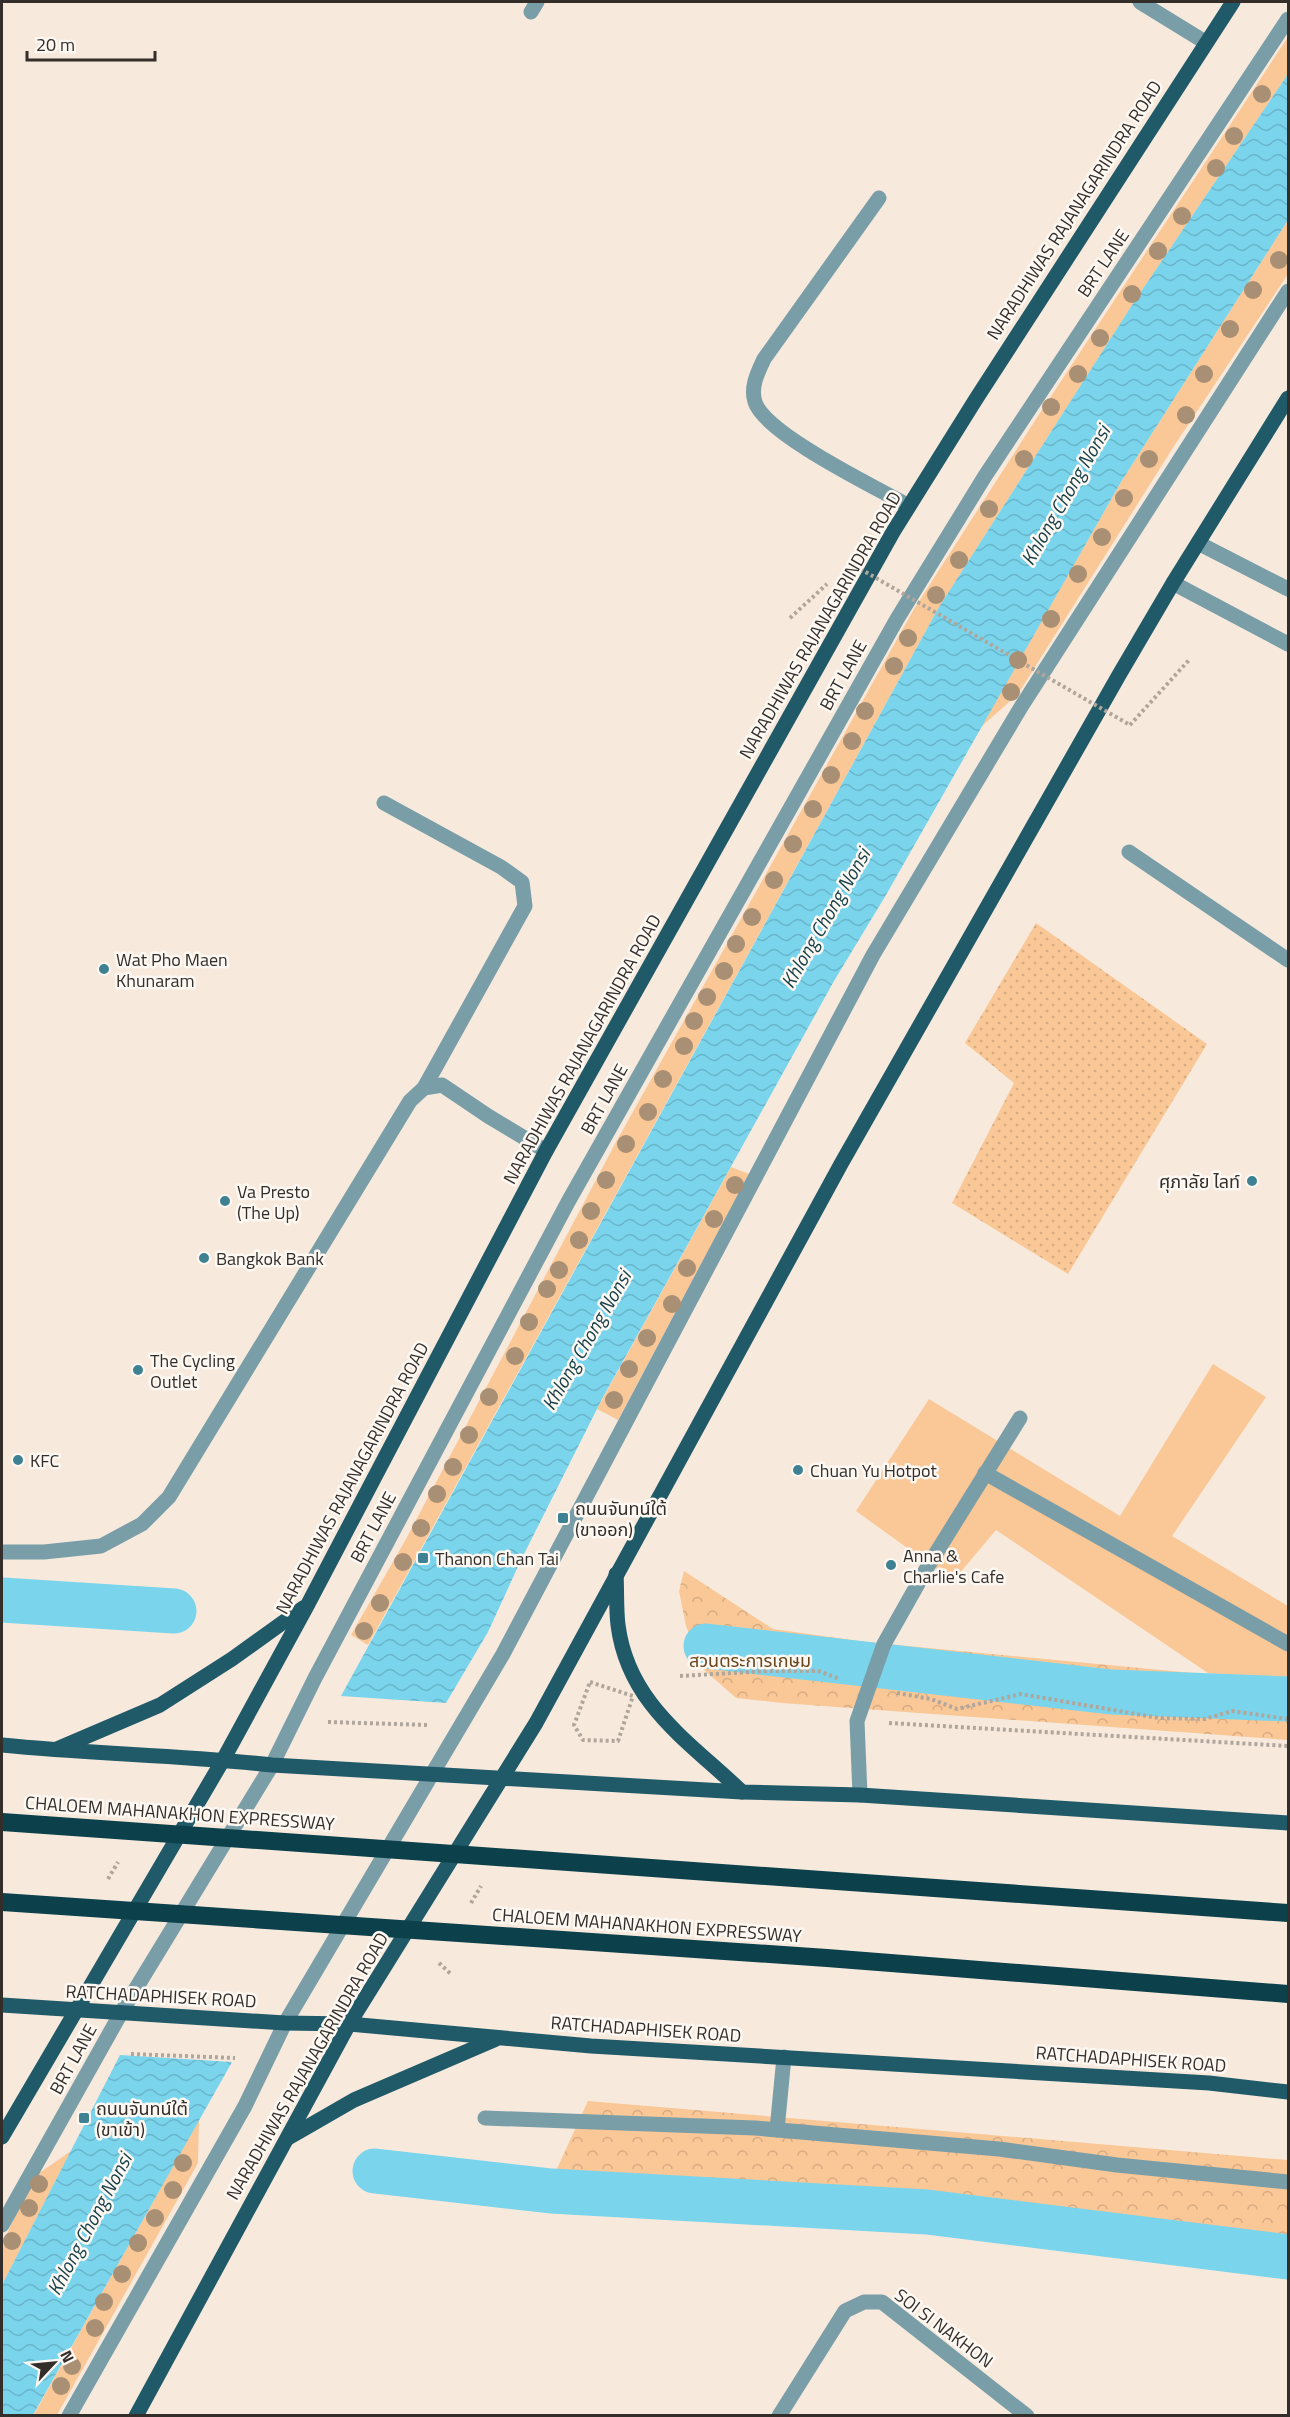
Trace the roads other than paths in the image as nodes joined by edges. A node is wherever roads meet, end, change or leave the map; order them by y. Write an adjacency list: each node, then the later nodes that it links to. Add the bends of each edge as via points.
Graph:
1 (1140, 2): 4 (street)
2 (1233, 2): 4 (main road, NARADHIWAS RAJANAGARINDRA ROAD)
3 (1288, 19): 27 (street, BRT LANE, via 985,476 897,619 568,1202)
4 (1205, 42): 8 (main road, NARADHIWAS RAJANAGARINDRA ROAD)
5 (879, 198): 8 (street, via 764,359 754,382 754,402 763,417 802,445)
6 (1288, 291): 28 (street, via 1021,707 873,955 546,1575)
7 (1288, 398): 9 (main road, NARADHIWAS RAJANAGARINDRA ROAD)
8 (909, 506): 17 (main road, NARADHIWAS RAJANAGARINDRA ROAD)
9 (1198, 543): 10 (main road, NARADHIWAS RAJANAGARINDRA ROAD); 11 (street)
10 (1173, 583): 12 (street); 21 (main road, NARADHIWAS RAJANAGARINDRA ROAD, via 841,1164)
11 (1288, 589)
12 (1288, 644)
13 (384, 803): 16 (street, via 522,882 525,906)
14 (1129, 852): 15 (street)
15 (1288, 960)
16 (424, 1088): 17 (street, via 442,1085); 20 (street, via 410,1101 169,1497 142,1524 102,1546)
17 (546, 1151): 22 (main road, NARADHIWAS RAJANAGARINDRA ROAD)
18 (1020, 1418): 19 (street)
19 (986, 1473): 23 (street); 31 (street, via 884,1644 857,1721)
20 (2, 1552)
21 (616, 1574): 29 (main road, NARADHIWAS RAJANAGARINDRA ROAD); 30 (main road, via 618,1626 631,1673 666,1723)
22 (307, 1606): 25 (main road, via 160,1705); 26 (main road, NARADHIWAS RAJANAGARINDRA ROAD)
23 (1288, 1644)
24 (2, 1745): 25 (main road)
25 (54, 1750): 26 (main road)
26 (223, 1760): 27 (main road); 38 (main road, NARADHIWAS RAJANAGARINDRA ROAD)
27 (272, 1766): 28 (main road); 39 (street, BRT LANE)
28 (432, 1773): 29 (main road); 40 (street)
29 (502, 1777): 30 (main road); 41 (main road, NARADHIWAS RAJANAGARINDRA ROAD)
30 (742, 1792): 31 (main road)
31 (860, 1795): 33 (main road)
32 (2, 1822): 35 (highway, CHALOEM MAHANAKHON EXPRESSWAY, bridge)
33 (1288, 1823)
34 (2, 1902): 36 (highway, CHALOEM MAHANAKHON EXPRESSWAY, bridge, via 827,1958)
35 (1288, 1913)
36 (1288, 1994)
37 (2, 2005): 38 (main road, RATCHADAPHISEK ROAD)
38 (75, 2010): 39 (main road, RATCHADAPHISEK ROAD); 47 (main road, NARADHIWAS RAJANAGARINDRA ROAD)
39 (121, 2013): 40 (main road, RATCHADAPHISEK ROAD); 50 (street, BRT LANE)
40 (285, 2023): 41 (main road, RATCHADAPHISEK ROAD); 51 (street, via 245,2106)
41 (349, 2024): 42 (main road, RATCHADAPHISEK ROAD); 48 (main road, NARADHIWAS RAJANAGARINDRA ROAD)
42 (499, 2038): 43 (main road, RATCHADAPHISEK ROAD); 48 (main road, via 363,2096)
43 (784, 2057): 44 (main road, RATCHADAPHISEK ROAD, via 1209,2083); 46 (street)
44 (1288, 2092)
45 (485, 2118): 46 (street)
46 (777, 2130): 49 (street, via 999,2149)
47 (2, 2137)
48 (287, 2139): 52 (main road, NARADHIWAS RAJANAGARINDRA ROAD)
49 (1288, 2182)
50 (2, 2225)
51 (69, 2415)
52 (136, 2415)
53 (779, 2415): 54 (street, SOI SI NAKHON, via 845,2311 864,2302 882,2302)
54 (1027, 2415)

